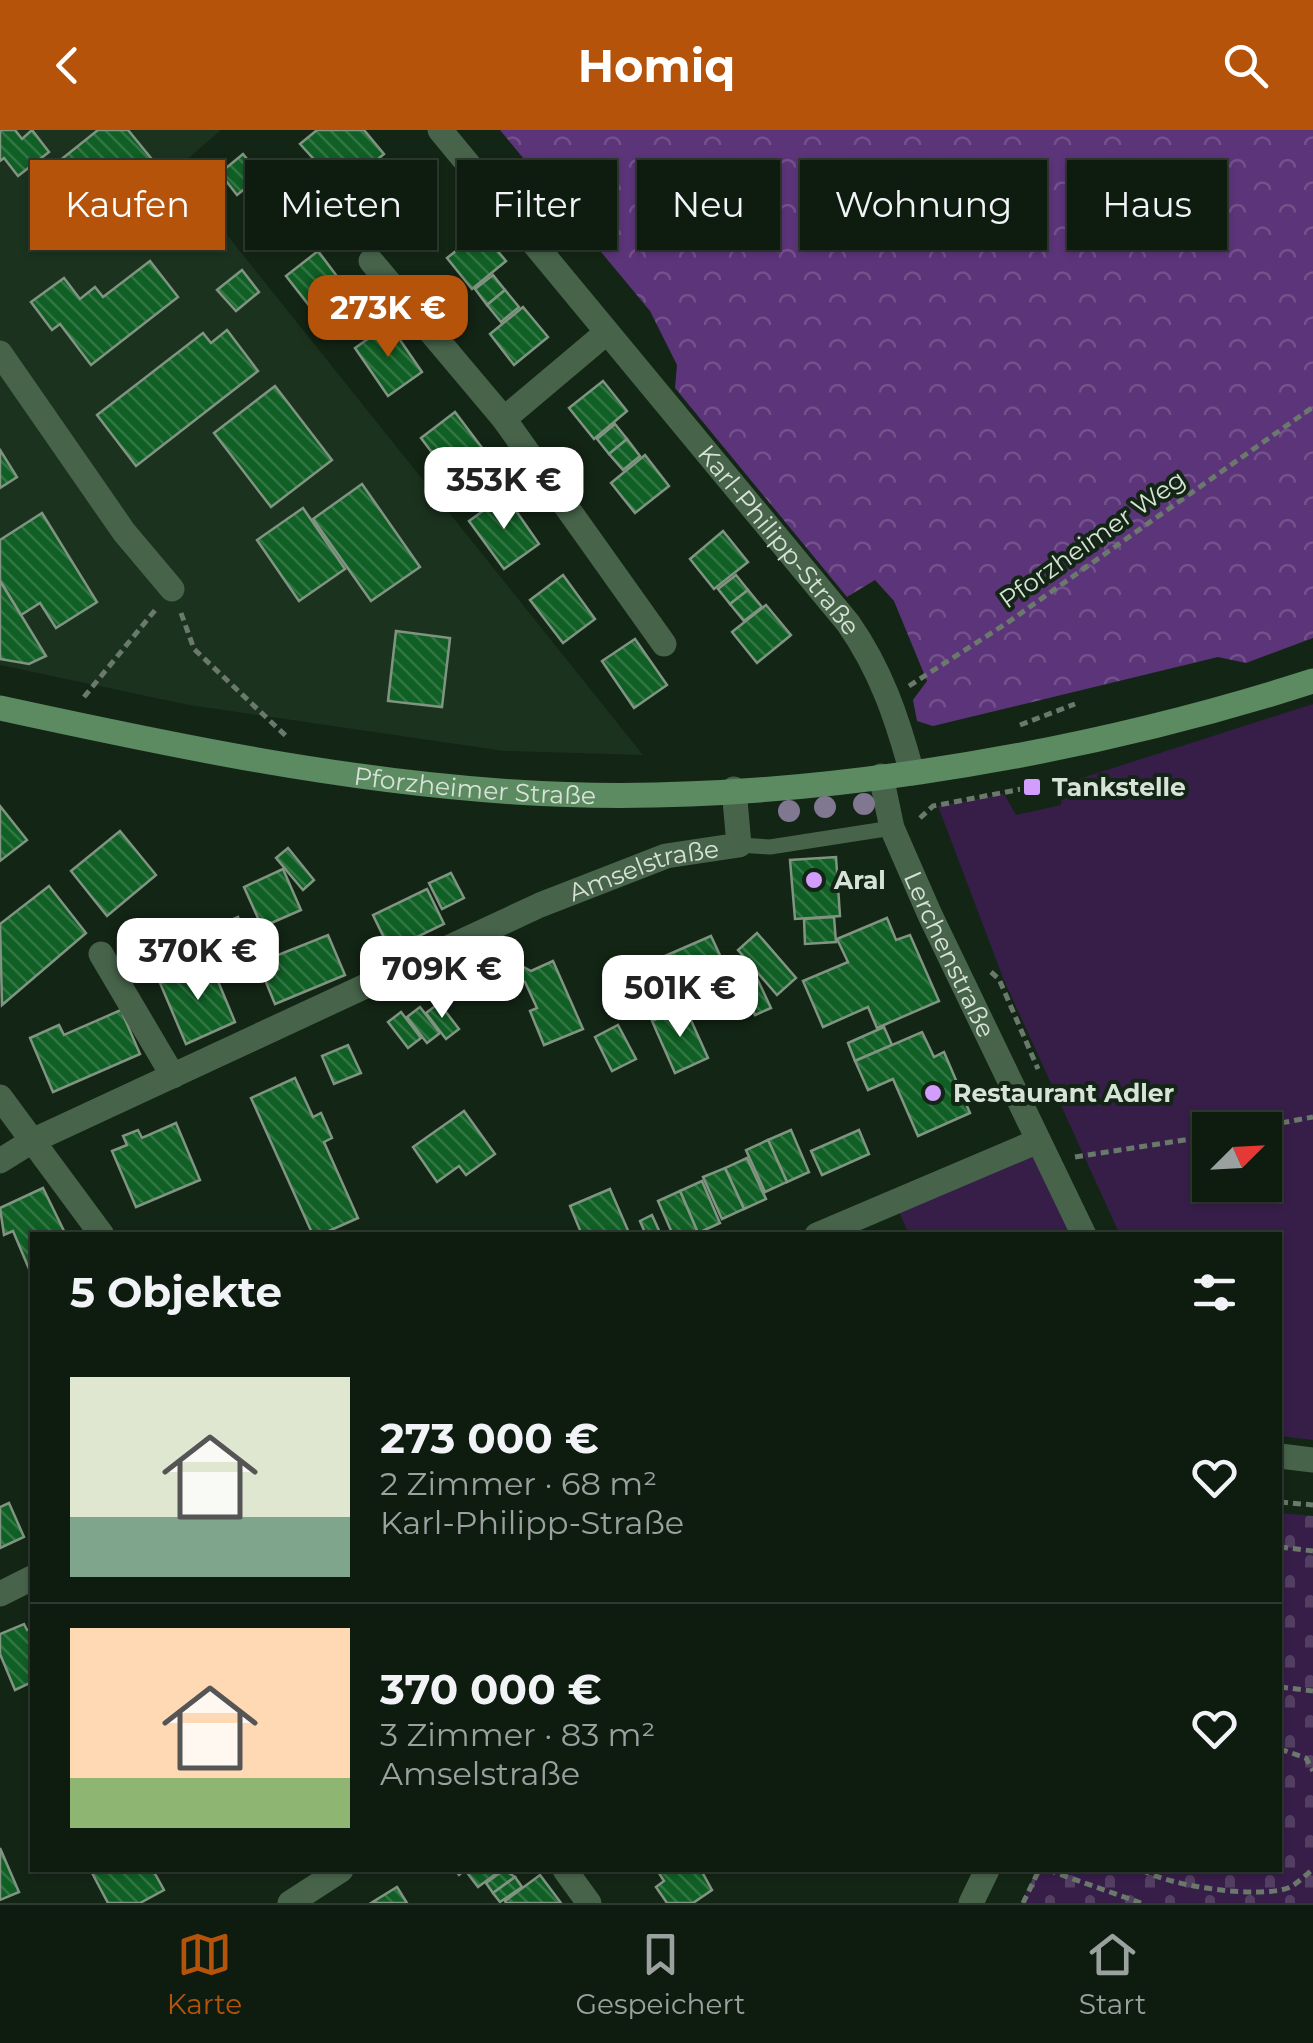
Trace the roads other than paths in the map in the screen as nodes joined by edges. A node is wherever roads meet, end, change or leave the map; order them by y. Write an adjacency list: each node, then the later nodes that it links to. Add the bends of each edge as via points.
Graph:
1 (440, 130): 3 (street, Karl-Philipp-Straße)
2 (371, 261): 5 (street)
3 (606, 333): 5 (street); 10 (street, Karl-Philipp-Straße, via 870,654)
4 (0, 353): 6 (street, via 124,532)
5 (504, 420): 7 (street)
6 (172, 589)
7 (664, 644)
8 (1313, 681): 10 (main road, Pforzheimer Straße, via 1136,730)
9 (0, 708): 12 (main road, Pforzheimer Straße, via 324,772 517,792)
10 (912, 773): 11 (main road, Pforzheimer Straße)
11 (881, 776): 12 (main road, Pforzheimer Straße); 13 (street, Lerchenstraße)
12 (734, 789): 14 (street, Amselstraße)
13 (892, 828): 14 (lane); 19 (street, Lerchenstraße)
14 (739, 845): 16 (street, Amselstraße, via 666,856 540,905)
15 (101, 954): 16 (street)
16 (173, 1076): 18 (street, Amselstraße)
17 (0, 1098): 18 (street)
18 (32, 1140): 20 (street, Amselstraße); 21 (street)
19 (1038, 1140): 22 (street); 23 (street, Lerchenstraße)
20 (0, 1161)
21 (100, 1232)
22 (824, 1232)
23 (1083, 1232)
24 (1282, 1456): 25 (street)
25 (1313, 1460)
26 (30, 1579): 27 (street)
27 (0, 1594)
28 (339, 1872): 31 (street)
29 (566, 1872): 32 (street)
30 (986, 1872): 33 (street)
31 (290, 1903)
32 (588, 1903)
33 (971, 1903)

